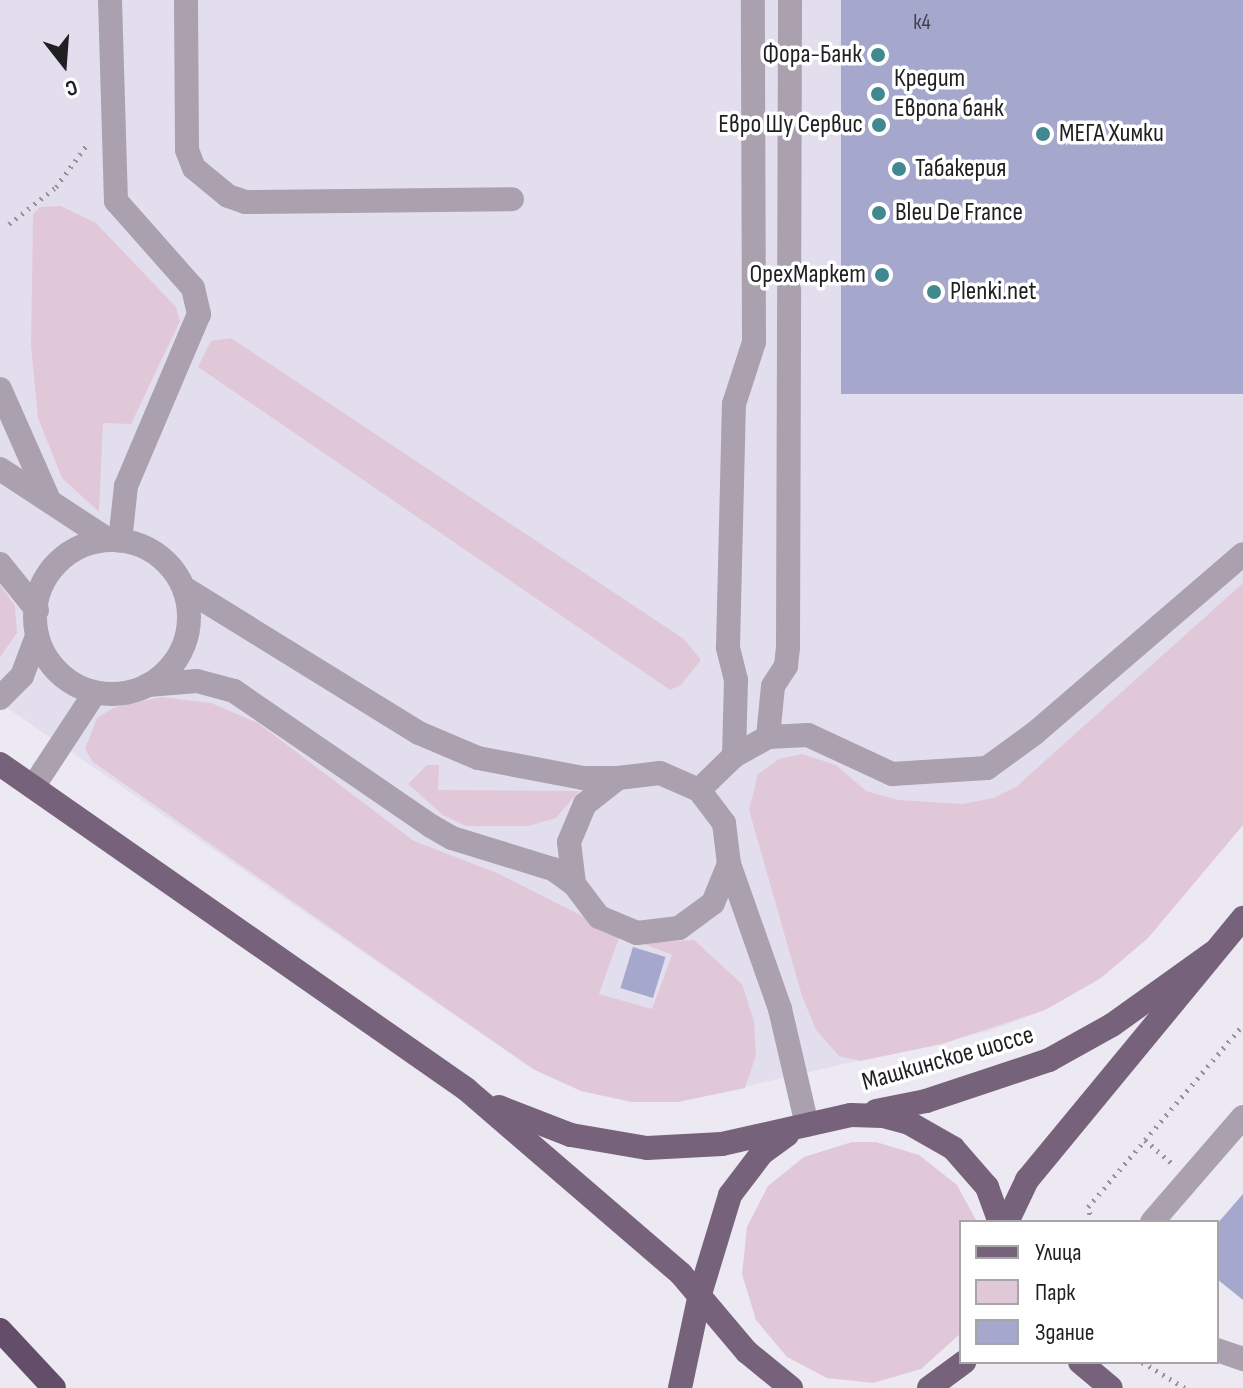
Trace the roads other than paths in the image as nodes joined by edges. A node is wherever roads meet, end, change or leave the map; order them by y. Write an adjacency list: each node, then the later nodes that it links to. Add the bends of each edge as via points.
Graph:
1 (110, 0): 9 (street, via 116,201 193,288 199,314 126,486)
2 (186, 0): 5 (street, via 187,150 194,168 228,196 245,202)
3 (753, 0): 19 (street, via 754,342 734,404 728,647 736,680)
4 (790, 0): 18 (street, via 788,648 786,666 773,686)
5 (512, 199)
6 (0, 389): 8 (street)
7 (0, 469): 8 (street)
8 (50, 502): 9 (street)
9 (113, 540): 12 (street, via 152,549); 13 (street, via 66,553 39,588)
10 (1243, 554): 18 (street, via 1026,741 987,768 892,774 808,735)
11 (0, 564): 13 (street)
12 (184, 588): 15 (street, via 191,625 174,666); 21 (street, via 419,733 478,758 583,778)
13 (37, 610): 14 (street)
14 (37, 636): 16 (street, via 55,671); 17 (street, via 22,676)
15 (148, 685): 16 (street, via 138,692); 25 (street, via 197,681 234,691 452,838 528,859)
16 (94, 694): 22 (street)
17 (0, 698)
18 (768, 737): 19 (street)
19 (734, 756): 23 (street)
20 (0, 764): 22 (main road)
21 (618, 778): 23 (street, via 660,773); 25 (street, via 585,804 574,829 569,842)
22 (33, 787): 28 (main road)
23 (699, 790): 24 (street, via 724,823)
24 (729, 864): 25 (street, via 713,903 679,928 637,933 599,917); 31 (street, via 780,1009)
25 (574, 884)
26 (1243, 918): 27 (main road, Машкинское шоссе)
27 (1214, 952): 29 (main road, Машкинское шоссе, via 1112,1025 1049,1060 926,1101); 33 (main road, Машкинское шоссе, via 1027,1180)
28 (466, 1089): 31 (main road, Машкинское шоссе, via 539,1125 647,1148 722,1144); 36 (main road)
29 (857, 1115): 31 (main road, Машкинское шоссе); 32 (main road, via 909,1123 953,1148 987,1187)
30 (1243, 1117): 34 (street)
31 (807, 1125): 35 (main road, via 762,1153 744,1173 730,1195)
32 (999, 1220)
33 (1008, 1220)
34 (1154, 1220)
35 (715, 1246): 36 (main road); 38 (main road, via 715,1275)
36 (700, 1294): 38 (main road); 44 (main road)
37 (0, 1330): 43 (highway)
38 (733, 1331): 45 (main road, via 765,1370)
39 (1219, 1351): 40 (street)
40 (1243, 1359)
41 (961, 1364): 46 (main road)
42 (1082, 1364): 47 (main road)
43 (54, 1388)
44 (680, 1388)
45 (791, 1388)
46 (929, 1388)
47 (1111, 1388)

